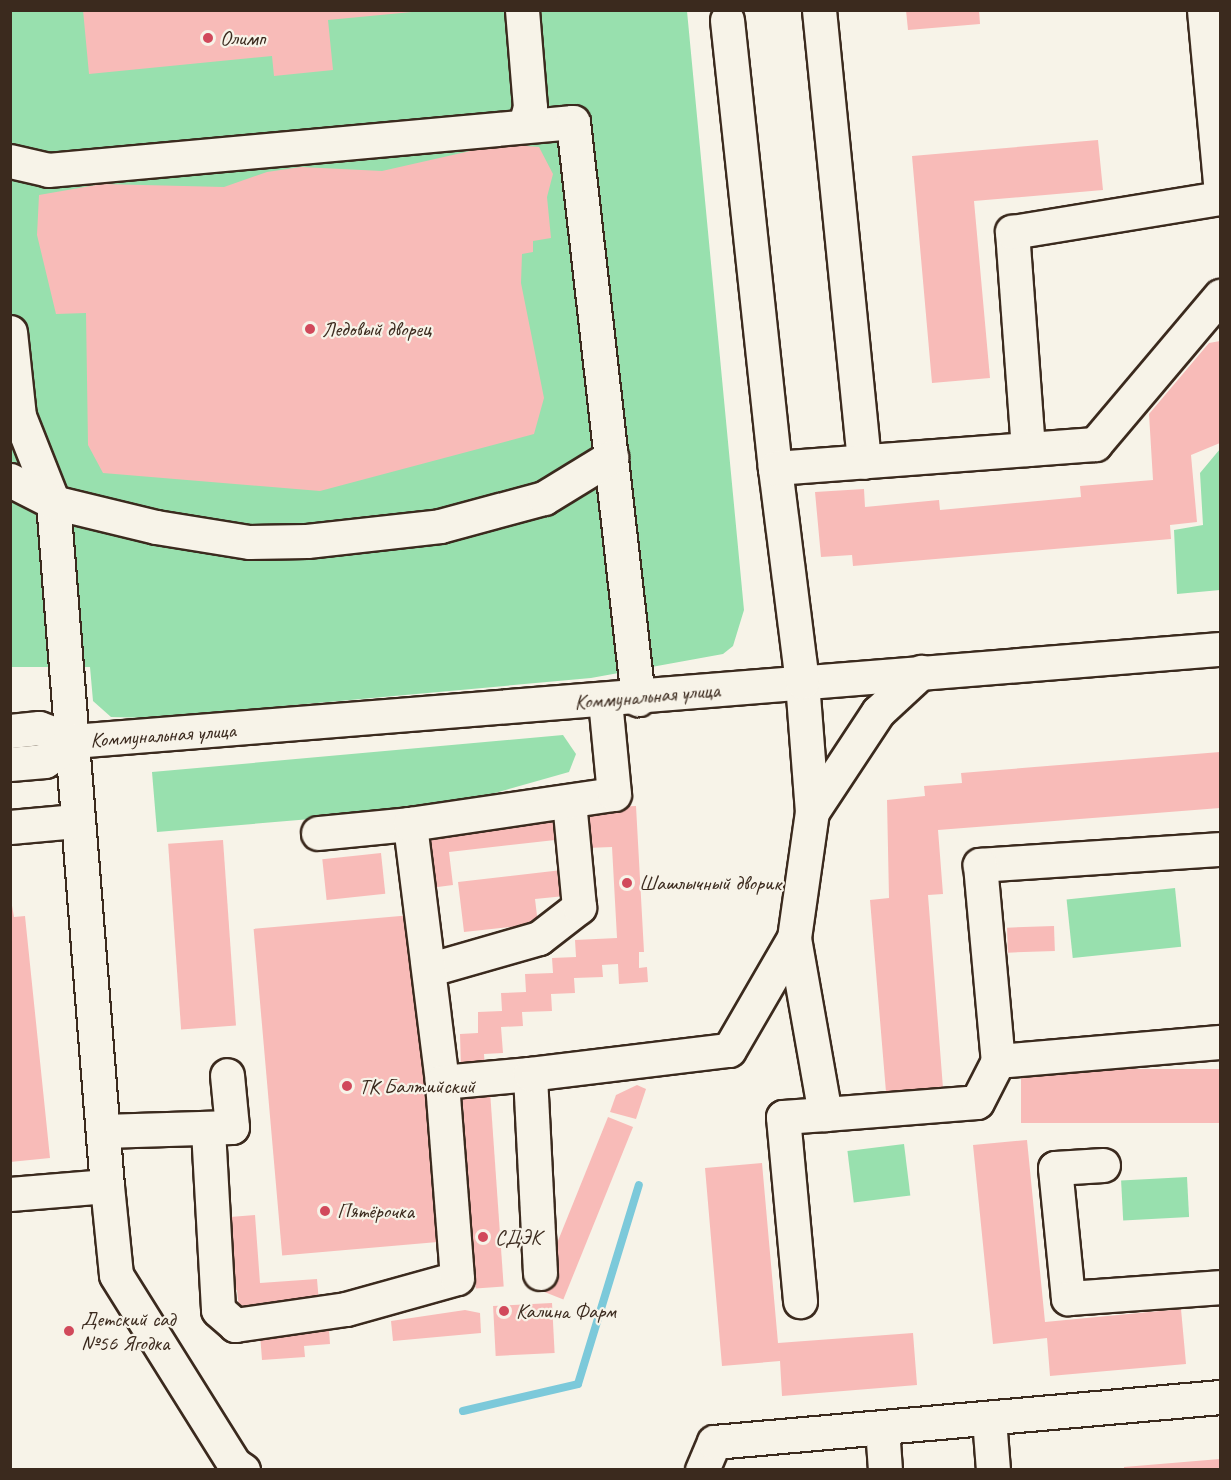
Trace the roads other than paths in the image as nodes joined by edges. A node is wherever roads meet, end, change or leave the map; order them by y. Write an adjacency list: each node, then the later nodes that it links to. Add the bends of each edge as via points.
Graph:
1 (522, 10): 5 (street, via 530,107)
2 (819, 10): 13 (street)
3 (1204, 10): 7 (street)
4 (727, 20): 14 (street)
5 (525, 124): 6 (street, via 48,170); 12 (street, via 573,122)
6 (10, 161)
7 (1221, 182)
8 (1221, 198): 11 (street, via 1012,232)
9 (1221, 296): 11 (street, via 1095,444)
10 (10, 332): 16 (street, via 19,416)
11 (1028, 449): 13 (street)
12 (611, 457): 16 (street, via 544,498 440,526 307,541 249,542); 20 (street)
13 (864, 462): 14 (street)
14 (775, 468): 19 (street)
15 (10, 480): 16 (street)
16 (53, 502): 23 (street)
17 (1221, 649): 18 (street, Коммунальная улица)
18 (921, 672): 19 (street, Коммунальная улица); 26 (street, via 878,711)
19 (802, 682): 20 (street, Коммунальная улица); 26 (street)
20 (638, 699): 21 (street, Коммунальная улица)
21 (605, 700): 23 (street, Коммунальная улица); 25 (street, via 614,794)
22 (10, 730): 23 (street, Коммунальная улица, via 39,728)
23 (73, 741): 24 (street, Коммунальная улица, via 45,761); 27 (street)
24 (10, 764)
25 (570, 801): 28 (street); 33 (street, via 579,907 539,938)
26 (812, 812): 32 (street)
27 (76, 821): 29 (street); 41 (street)
28 (410, 824): 30 (street); 33 (street)
29 (10, 827)
30 (318, 833)
31 (1221, 849): 35 (street, via 980,866)
32 (794, 938): 36 (street, via 729,1050); 39 (street)
33 (431, 969): 38 (street)
34 (1221, 1042): 35 (street)
35 (998, 1061): 39 (street, via 976,1101)
36 (531, 1074): 38 (street); 45 (street)
37 (227, 1075): 40 (street, via 232,1128)
38 (442, 1082): 40 (street, via 457,1278 346,1310 235,1325 218,1310)
39 (825, 1114): 47 (street, via 783,1117)
40 (208, 1130): 41 (street)
41 (103, 1131): 43 (street)
42 (1103, 1165): 46 (street, via 1055,1168 1068,1298)
43 (107, 1186): 44 (street); 51 (street, via 116,1275 234,1464)
44 (10, 1194)
45 (540, 1273)
46 (1221, 1287)
47 (800, 1300)
48 (1221, 1397): 49 (street)
49 (989, 1419): 50 (street); 54 (street)
50 (882, 1428): 52 (street, via 714,1442); 53 (street)
51 (243, 1470)
52 (702, 1470)
53 (885, 1470)
54 (993, 1470)

